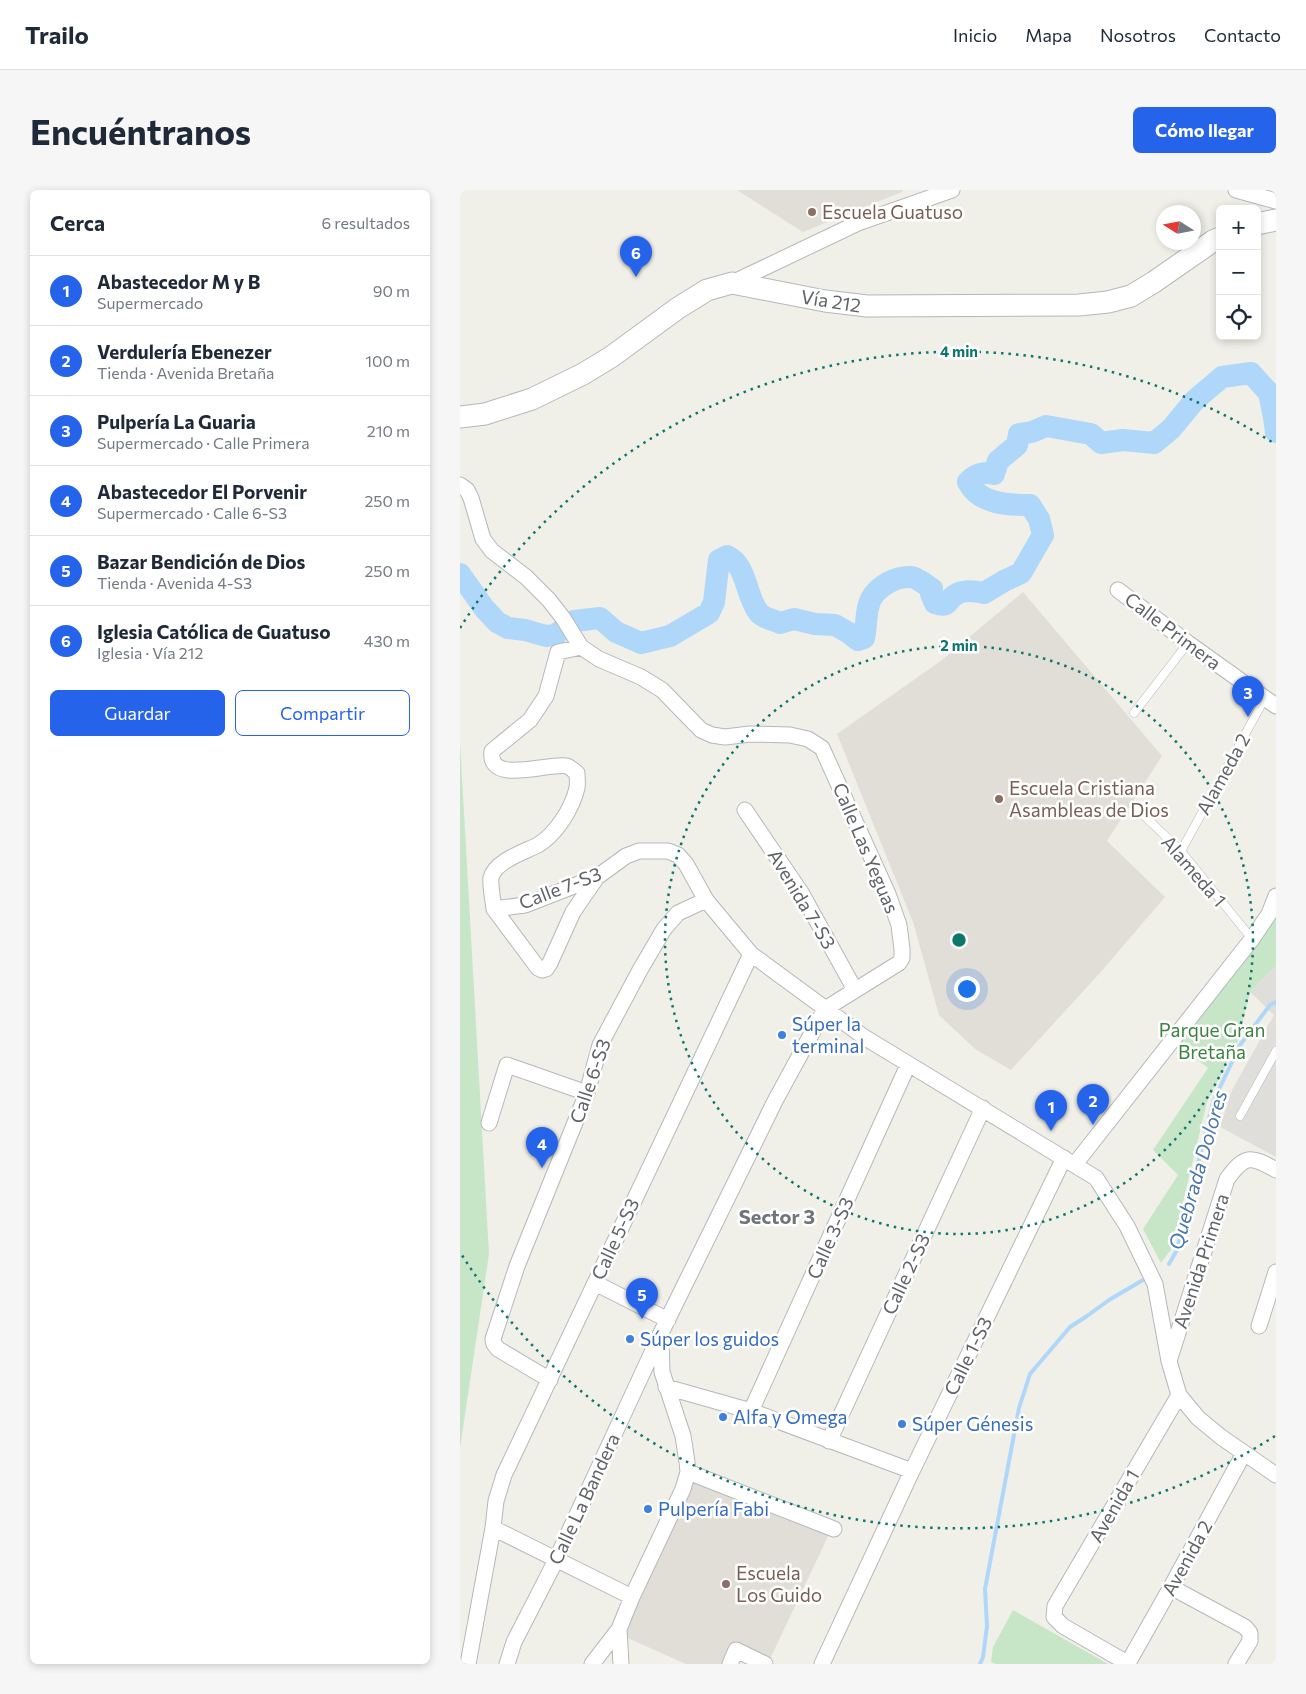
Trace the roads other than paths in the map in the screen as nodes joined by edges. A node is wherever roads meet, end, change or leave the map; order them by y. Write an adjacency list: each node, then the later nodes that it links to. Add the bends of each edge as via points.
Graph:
1 (952, 190): 3 (street)
2 (1236, 190): 4 (street)
3 (921, 194): 8 (street)
4 (1276, 201)
5 (1276, 220): 6 (main road)
6 (1261, 223)
7 (1216, 240): 10 (main road, Vía 212, via 1131,296 1098,303 1060,306 867,306)
8 (777, 262): 9 (street); 10 (street, via 776,284)
9 (732, 283): 10 (main road, Vía 212); 11 (main road, Vía 212, via 707,290 583,374 532,399 485,414)
10 (780, 292)
11 (460, 417)
12 (460, 485): 15 (street, Calle Las Yeguas, via 471,498 483,539 492,551 549,600)
13 (1118, 590): 14 (street, Calle Primera)
14 (1188, 644): 16 (street, Calle Primera); 17 (lane)
15 (581, 647): 24 (street, Calle 7-S3, via 558,652 546,696 530,720 492,752 494,766 505,769 568,766 577,773 577,787 570,807 553,832 539,844 496,868 492,878); 27 (street, Calle Las Yeguas, via 662,690 701,730 712,735 790,735 808,739 822,748 899,925 902,958 899,963)
16 (1270, 702): 20 (lane, Alameda 2)
17 (1134, 713)
18 (1133, 805): 20 (lane, Alameda 1)
19 (745, 810): 27 (street, Avenida 7-S3, via 802,894)
20 (1181, 851): 25 (lane, Alameda 1)
21 (597, 877): 23 (street, Calle 7-S3, via 633,853 668,851 678,855 686,864); 24 (street, Calle 7-S3, via 525,905); 24 (street, via 573,912 546,969 538,968)
22 (1276, 896): 25 (street, Calle 1-S3, via 1269,914)
23 (706, 900): 26 (street, Calle 7-S3); 31 (street, Calle 6-S3, via 678,913 664,929 600,1045)
24 (494, 909)
25 (1252, 939): 35 (street, Calle 1-S3)
26 (751, 954): 28 (street, Calle 7-S3); 38 (street, Calle 5-S3)
27 (855, 990): 28 (street, Calle Las Yeguas)
28 (826, 1009): 30 (street); 39 (street, Calle La Bandera, via 775,1101)
29 (1276, 1052): 33 (lane)
30 (908, 1065): 32 (street); 45 (street, Calle 3-S3)
31 (587, 1093): 34 (street, via 507,1065); 42 (street, Calle 6-S3, via 517,1266 493,1339 504,1353)
32 (983, 1108): 35 (street); 46 (street, Calle 2-S3)
33 (1240, 1116)
34 (489, 1122)
35 (1070, 1161): 41 (street, via 1096,1178 1127,1226 1155,1284); 48 (street, Calle 1-S3)
36 (1276, 1170): 41 (street, Avenida Primera, via 1259,1161 1248,1160 1238,1164 1227,1179)
37 (1276, 1272): 40 (street)
38 (595, 1282): 39 (street); 42 (street, Calle 5-S3)
39 (665, 1326): 43 (street, via 660,1360); 53 (street, Calle La Bandera)
40 (1259, 1326)
41 (1169, 1361): 44 (street)
42 (550, 1380): 51 (street, Calle 5-S3, via 504,1475 496,1501)
43 (666, 1387): 45 (street); 49 (street, via 683,1436)
44 (1179, 1395): 47 (street, via 1198,1418); 64 (street, Avenida 1, via 1055,1606 1054,1617 1063,1626)
45 (751, 1411): 46 (street)
46 (829, 1441): 48 (street)
47 (1244, 1452): 50 (street); 54 (street, Avenida 2)
48 (912, 1471): 63 (street, Calle 1-S3)
49 (688, 1472): 52 (street); 55 (street)
50 (1276, 1473)
51 (493, 1528): 53 (street); 58 (street, Calle 5-S3)
52 (834, 1529)
53 (556, 1560): 55 (street); 59 (street, Calle La Bandera, via 514,1642)
54 (1171, 1587): 64 (street, Avenida 2); 65 (street, via 1245,1628 1250,1634 1250,1641)
55 (632, 1596): 56 (street)
56 (619, 1629): 60 (street); 61 (street)
57 (733, 1657): 62 (street)
58 (468, 1664)
59 (508, 1664)
60 (592, 1664)
61 (621, 1664)
62 (765, 1664)
63 (822, 1664)
64 (1128, 1664)
65 (1236, 1664)

